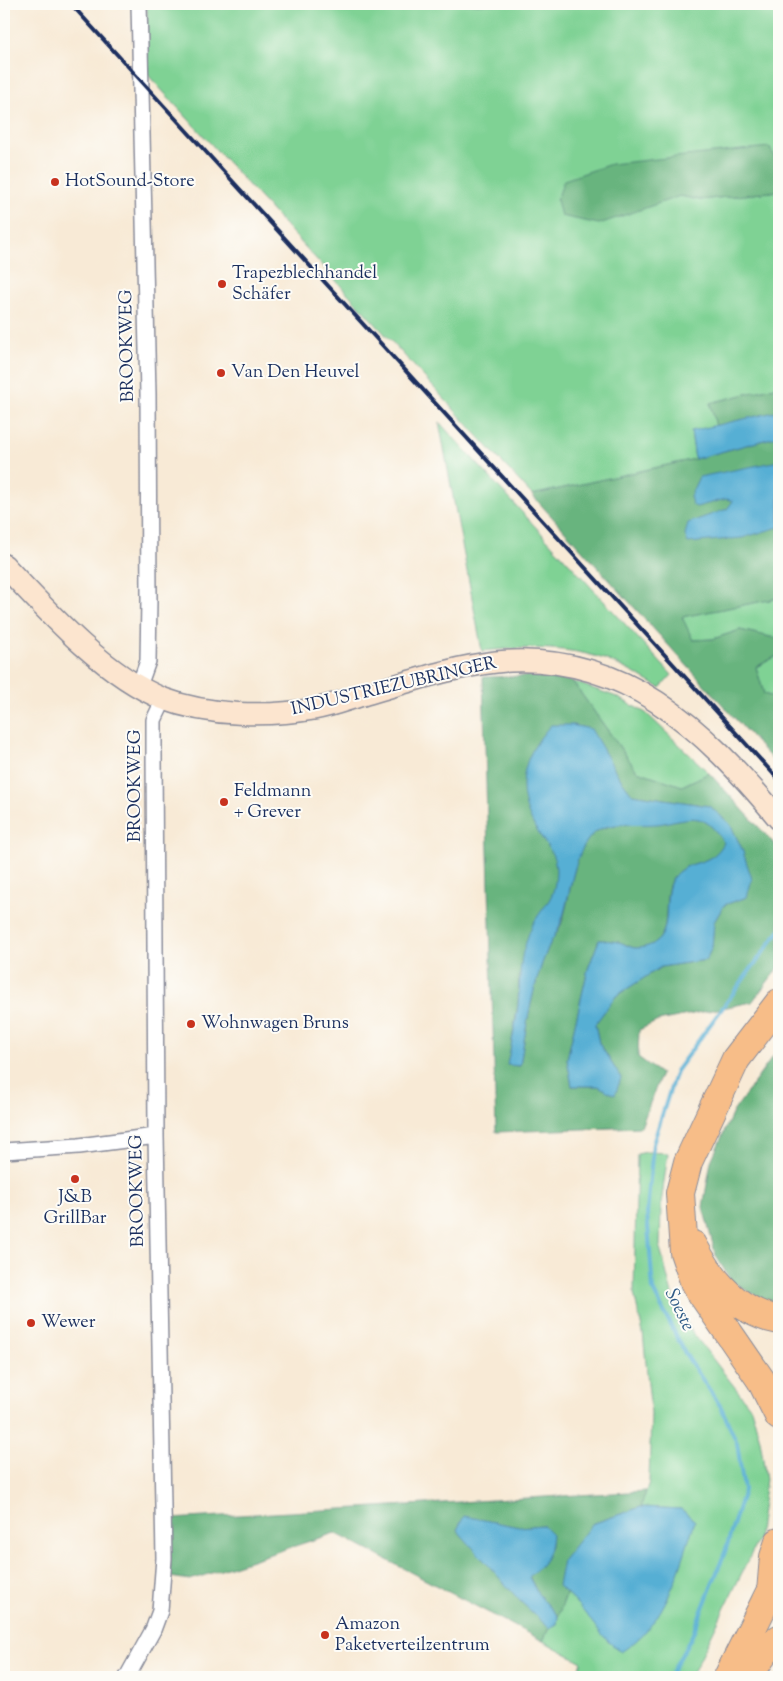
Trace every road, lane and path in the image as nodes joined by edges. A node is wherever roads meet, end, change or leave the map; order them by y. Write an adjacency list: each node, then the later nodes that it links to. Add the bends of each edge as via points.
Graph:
1 (139, 4): 3 (street, BROOKWEG, via 150,600 148,661)
2 (4, 565): 3 (street, INDUSTRIEZUBRINGER, via 72,634)
3 (139, 686): 4 (street, INDUSTRIEZUBRINGER)
4 (164, 699): 5 (street, INDUSTRIEZUBRINGER, via 232,712 274,713 315,709 480,664 529,661 568,666 622,682 668,707 700,734); 7 (street, BROOKWEG, via 154,720)
5 (779, 819)
6 (779, 1003): 9 (highway, via 736,1059 688,1162 680,1193)
7 (156, 1136): 8 (street); 15 (street, BROOKWEG, via 164,1558 160,1611 154,1630)
8 (4, 1151)
9 (683, 1221): 10 (highway, via 703,1265 725,1291 747,1308); 11 (highway, via 684,1252 694,1284 761,1380)
10 (779, 1320)
11 (779, 1416)
12 (779, 1542): 13 (highway, via 774,1557)
13 (775, 1583): 16 (highway)
14 (779, 1639): 17 (highway)
15 (127, 1677)
16 (728, 1677)
17 (747, 1677)

